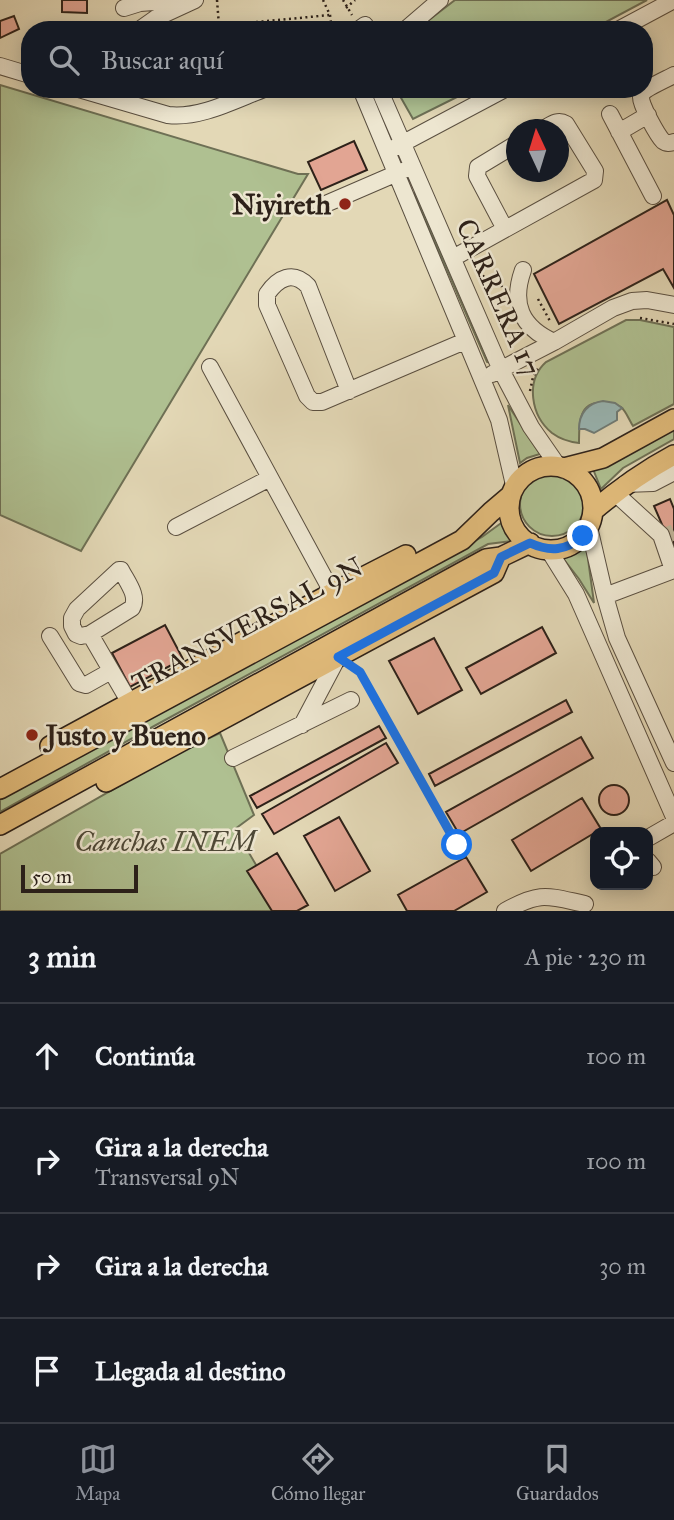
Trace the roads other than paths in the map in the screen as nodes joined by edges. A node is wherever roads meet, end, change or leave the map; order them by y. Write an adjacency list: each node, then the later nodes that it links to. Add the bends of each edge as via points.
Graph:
1 (181, 0): 5 (street, via 124,8 139,12)
2 (195, 0): 6 (street)
3 (440, 0): 7 (street)
4 (674, 0): 8 (street)
5 (143, 21)
6 (154, 21)
7 (416, 21)
8 (635, 21)
9 (0, 66): 10 (street)
10 (21, 72)
11 (674, 75): 12 (street)
12 (653, 87)
13 (109, 98): 14 (street, via 177,117)
14 (240, 98)
15 (365, 98): 26 (street)
16 (383, 98): 24 (street, CARRERA 17)
17 (488, 98): 24 (street)
18 (641, 98): 20 (street)
19 (610, 114): 22 (street)
20 (648, 115): 22 (street); 23 (street, via 663,141)
21 (569, 129): 31 (street, via 595,171 594,180)
22 (619, 132): 29 (street)
23 (674, 142)
24 (403, 144): 26 (street); 27 (street, CARRERA 17)
25 (506, 150): 31 (street, via 477,171)
26 (386, 152): 28 (street)
27 (412, 166): 28 (street); 32 (street, CARRERA 17)
28 (395, 174): 30 (street); 35 (street)
29 (653, 196)
30 (321, 206)
31 (505, 229): 32 (street)
32 (453, 258): 38 (street, CARRERA 17)
33 (523, 270): 36 (street, via 518,284 521,313 540,336)
34 (674, 305): 36 (street, via 647,300 612,308)
35 (465, 341): 39 (street); 40 (street)
36 (554, 342): 38 (street)
37 (210, 367): 45 (street)
38 (501, 370): 39 (street); 43 (street, CARRERA 17, via 531,427)
39 (482, 379): 47 (street, via 499,419)
40 (349, 391): 40 (street, via 308,286 295,277 279,281 267,294 267,305 307,396 318,403)
41 (674, 419): 43 (main road, via 603,458)
42 (674, 455): 46 (main road)
43 (561, 467): 47 (main road, via 535,468); 48 (main road, via 589,489)
44 (674, 472): 46 (street, via 653,483)
45 (270, 478): 49 (street); 54 (street)
46 (620, 488): 48 (main road); 52 (street, via 664,535)
47 (512, 490): 50 (main road, via 512,523 517,532); 54 (main road, TRANSVERSAL 9N, via 462,540)
48 (591, 519): 50 (main road, via 583,536 567,548); 53 (street)
49 (176, 527)
50 (539, 546): 51 (main road, TRANSVERSAL 9N); 66 (street, via 576,594)
51 (501, 557): 57 (main road, TRANSVERSAL 9N, via 494,573); 68 (main road, TRANSVERSAL 9N, via 486,559)
52 (674, 570): 53 (street)
53 (605, 596): 63 (street, via 617,638)
54 (336, 599): 60 (main road); 65 (main road, TRANSVERSAL 9N)
55 (90, 634): 58 (street)
56 (50, 636): 58 (street, via 82,685)
57 (338, 657): 61 (street); 70 (main road, TRANSVERSAL 9N)
58 (111, 671): 60 (street)
59 (351, 700): 61 (street)
60 (130, 703): 64 (main road)
61 (302, 725): 62 (street)
62 (233, 758)
63 (674, 763)
64 (0, 774)
65 (0, 789)
66 (674, 817)
67 (674, 824): 69 (street)
68 (0, 825)
69 (653, 835)
70 (0, 839)
71 (585, 904): 72 (street, via 547,896)
72 (505, 911)

